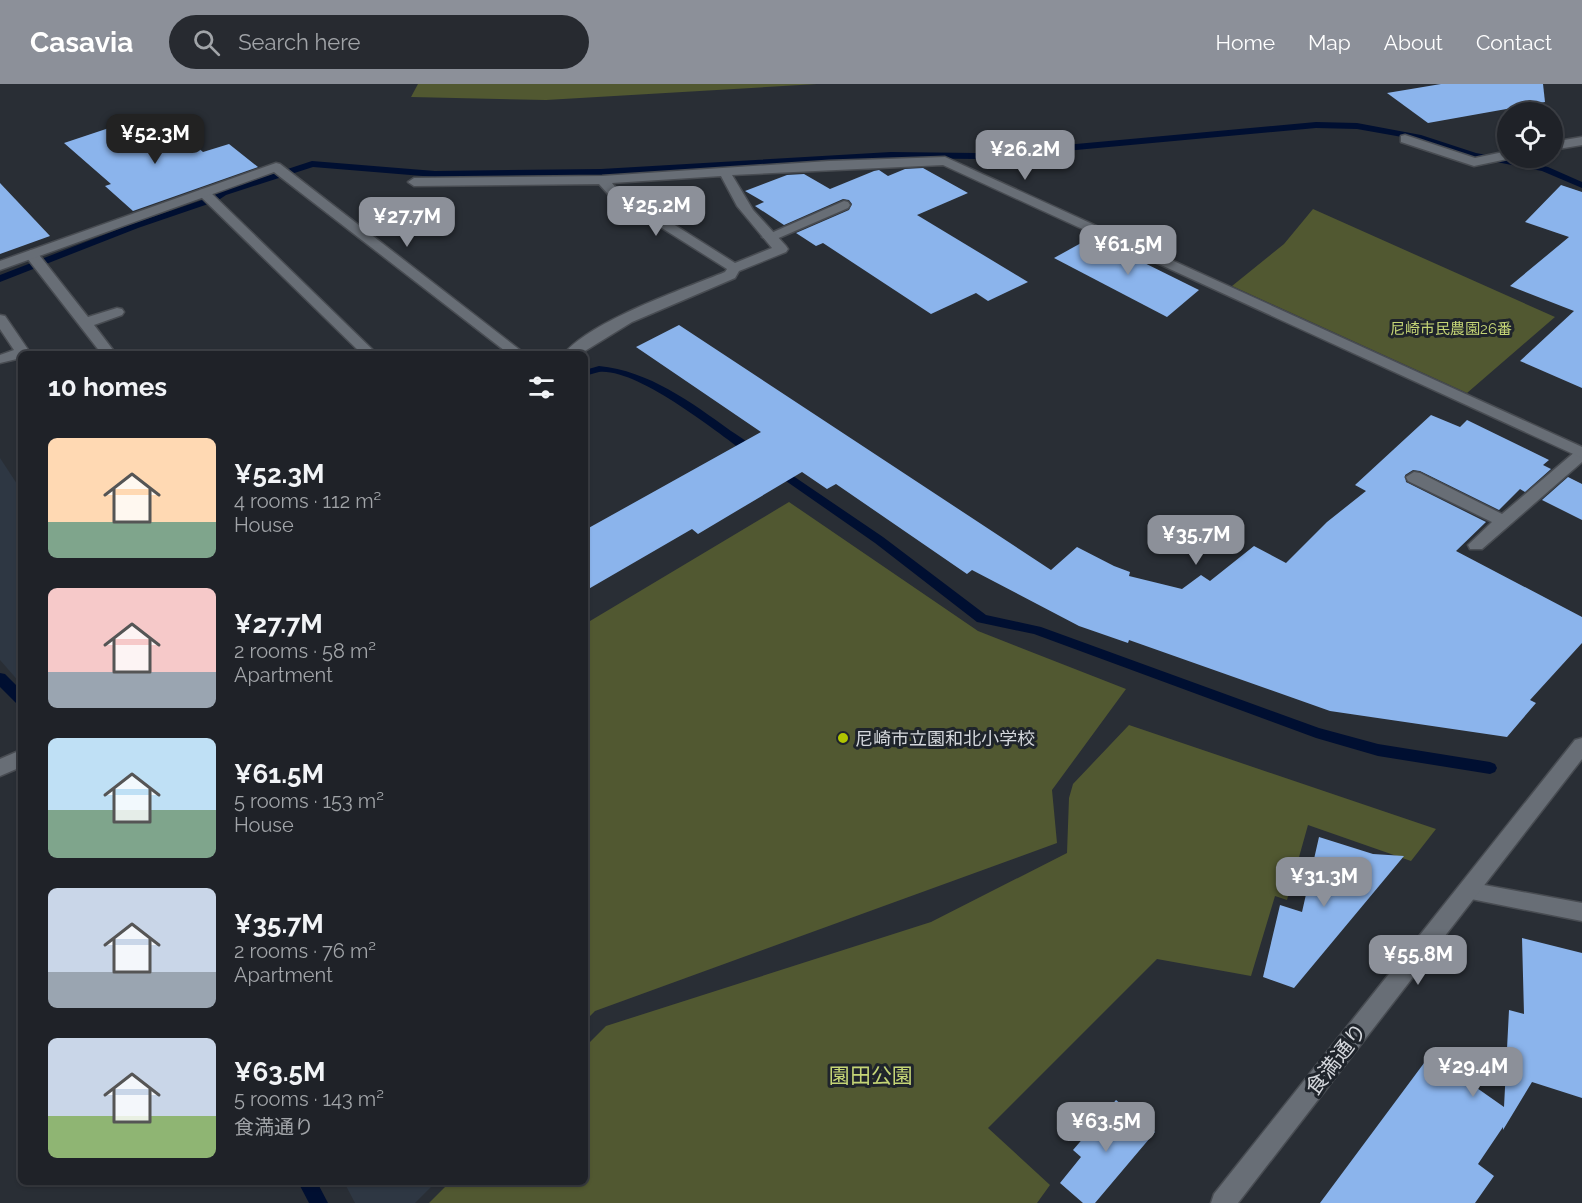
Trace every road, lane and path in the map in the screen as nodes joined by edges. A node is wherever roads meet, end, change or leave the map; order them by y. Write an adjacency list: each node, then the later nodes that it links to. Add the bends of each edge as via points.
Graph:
1 (1405, 139): 4 (street, via 1474,162)
2 (1582, 141): 3 (street)
3 (1563, 144)
4 (1497, 157)
5 (725, 172): 6 (street); 10 (street, via 746,212); 24 (street, via 945,161)
6 (602, 180): 7 (street); 13 (street, via 612,191)
7 (414, 182)
8 (204, 194): 11 (street); 19 (street); 20 (street, via 276,167)
9 (844, 205): 10 (street)
10 (770, 237): 13 (street, via 781,249)
11 (31, 254): 12 (street); 16 (street)
12 (0, 266)
13 (734, 268): 21 (street, via 730,274 590,338)
14 (117, 312): 16 (street)
15 (0, 319): 18 (street)
16 (85, 323): 17 (street)
17 (106, 350)
18 (22, 351)
19 (367, 351)
20 (514, 351)
21 (575, 351)
22 (18, 354): 23 (street)
23 (2, 359)
24 (1582, 454): 26 (street)
25 (1414, 477): 26 (street)
26 (1504, 521): 27 (street)
27 (1476, 545)
28 (1582, 745): 31 (street, 食満通り)
29 (18, 759): 30 (street)
30 (0, 768)
31 (1468, 891): 32 (street); 33 (street, 食満通り)
32 (1582, 912)
33 (1223, 1203)

